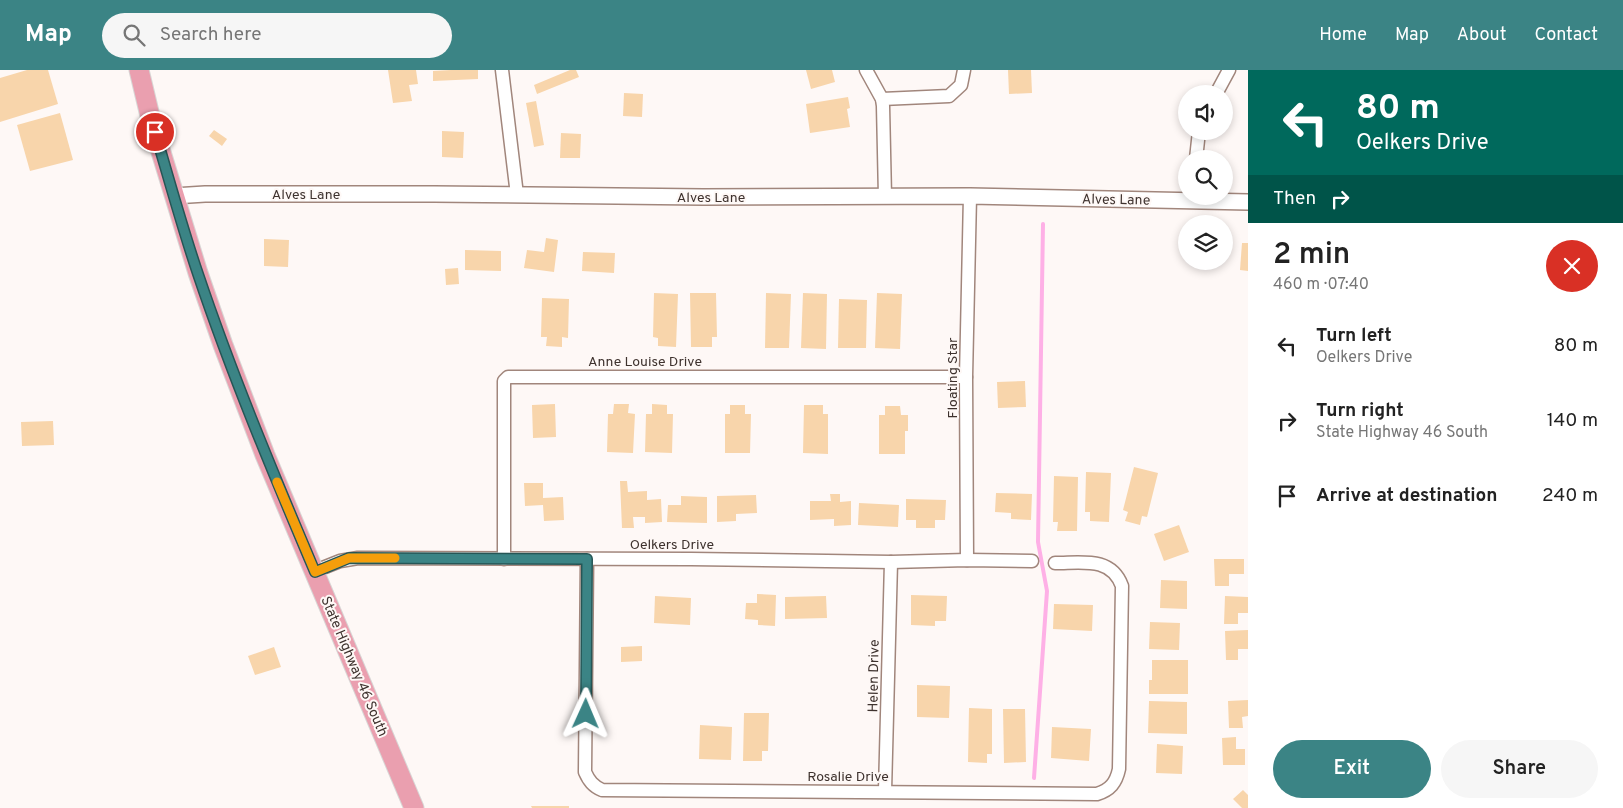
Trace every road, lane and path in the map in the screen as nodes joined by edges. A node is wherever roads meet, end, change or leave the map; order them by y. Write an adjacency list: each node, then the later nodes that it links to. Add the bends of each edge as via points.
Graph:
1 (140, 70): 9 (main road, State Highway 46 South)
2 (502, 70): 8 (street)
3 (866, 70): 7 (street)
4 (964, 70): 7 (street, via 961,85 949,96)
5 (1229, 70): 6 (street)
6 (1221, 85)
7 (882, 98): 11 (street)
8 (517, 195): 9 (street, Alves Lane); 11 (street, Alves Lane)
9 (174, 196): 22 (main road, State Highway 46 South, via 227,354 265,455)
10 (970, 196): 11 (street, Alves Lane); 12 (street, Alves Lane); 15 (street, Floating Star)
11 (885, 197)
12 (1178, 198)
13 (1233, 201): 14 (street, Alves Lane)
14 (1248, 202)
15 (966, 377): 16 (street, Anne Louise Drive, via 508,377 504,381); 18 (street, Floating Star)
16 (504, 559): 17 (street, Oelkers Drive); 22 (street, Oelkers Drive, via 349,558)
17 (587, 559): 20 (street, Oelkers Drive); 23 (street, Rosalie Drive, via 585,772 595,787 602,790)
18 (967, 560): 19 (street, Oelkers Drive); 20 (street, Oelkers Drive)
19 (1032, 561)
20 (891, 562): 23 (street, Helen Drive)
21 (1055, 563): 23 (street, Rosalie Drive, via 1099,564 1115,572 1122,586 1119,769 1112,786 1097,794)
22 (315, 572): 24 (main road, State Highway 46 South)
23 (885, 791)
24 (414, 808)

